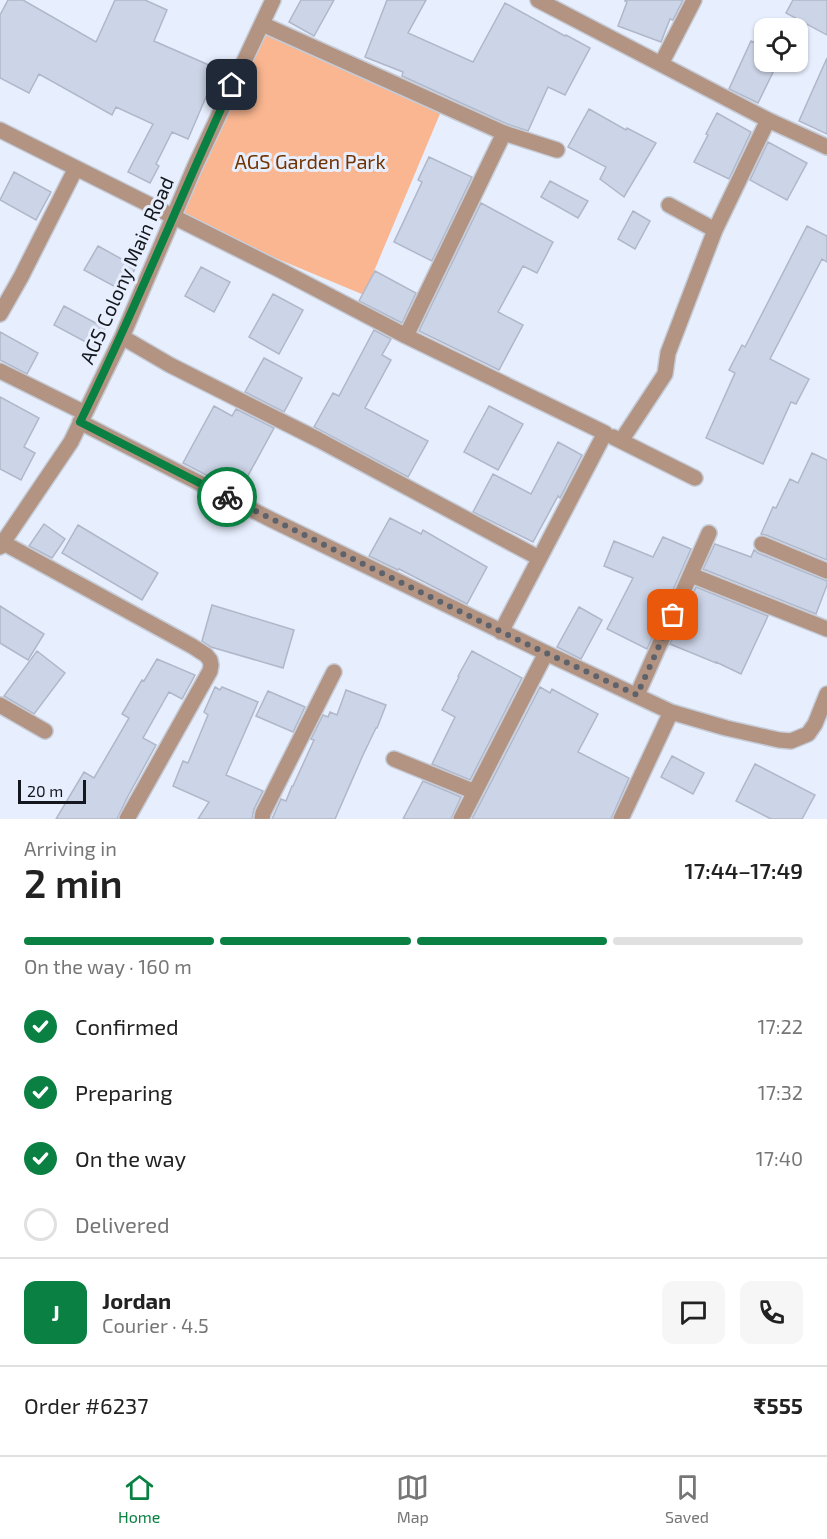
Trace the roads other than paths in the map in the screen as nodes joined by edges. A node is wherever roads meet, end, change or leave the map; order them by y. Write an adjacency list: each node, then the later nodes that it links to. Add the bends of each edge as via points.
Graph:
1 (273, 0): 4 (street, AGS Colony Main Road)
2 (538, 0): 5 (street)
3 (694, 0): 5 (street)
4 (262, 24): 8 (street); 13 (street, AGS Colony Main Road)
5 (661, 64): 6 (street)
6 (768, 120): 9 (street); 14 (street)
7 (0, 130): 11 (street)
8 (504, 133): 10 (street); 16 (street)
9 (827, 147)
10 (557, 150)
11 (76, 168): 13 (street); 15 (street)
12 (669, 205): 14 (street)
13 (173, 218): 16 (street); 17 (street, AGS Colony Main Road)
14 (715, 230): 21 (street, via 668,353 665,374)
15 (0, 314)
16 (406, 336): 20 (street)
17 (122, 337): 19 (street, AGS Colony Main Road); 26 (street)
18 (0, 371): 19 (street)
19 (82, 417): 24 (street, AGS Colony Main Road, via 71,441); 30 (street, via 272,520)
20 (605, 433): 21 (street); 26 (street)
21 (621, 441): 22 (street)
22 (695, 478)
23 (710, 533): 28 (street)
24 (1, 543): 40 (street, via 154,624 210,660 210,671)
25 (762, 544): 27 (street)
26 (539, 558): 30 (street)
27 (827, 571)
28 (691, 575): 29 (street); 34 (street)
29 (827, 628)
30 (501, 632): 31 (street)
31 (546, 653): 34 (street); 39 (street)
32 (334, 672): 41 (street)
33 (827, 694): 36 (street, via 808,734 791,741)
34 (637, 695): 36 (street)
35 (0, 705): 37 (street)
36 (671, 712): 43 (street)
37 (45, 731)
38 (394, 759): 39 (street)
39 (475, 792): 42 (street)
40 (127, 819)
41 (262, 819)
42 (461, 819)
43 (621, 819)

